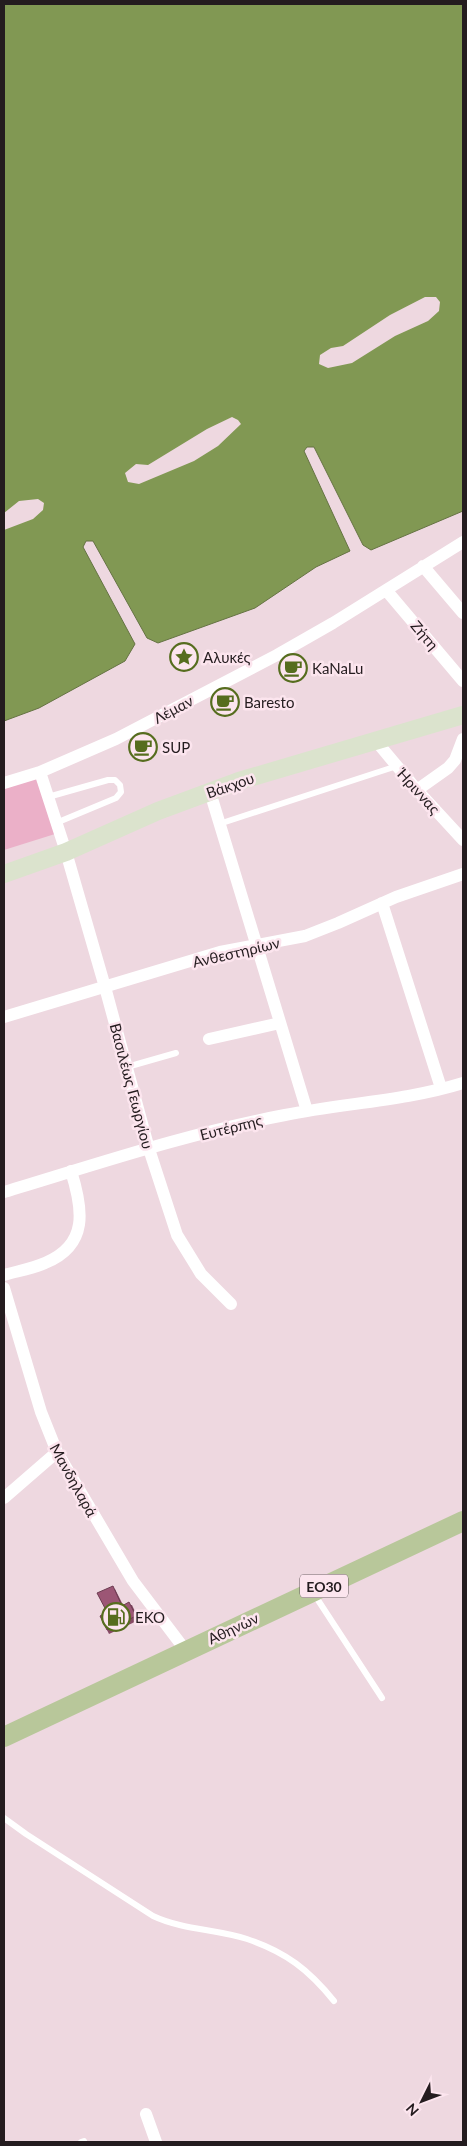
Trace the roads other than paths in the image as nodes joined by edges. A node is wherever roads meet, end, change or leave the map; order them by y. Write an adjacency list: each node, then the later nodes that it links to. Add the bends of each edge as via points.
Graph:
1 (463, 542): 2 (street, Λέμαν)
2 (423, 566): 3 (street, Λέμαν); 4 (street)
3 (386, 590): 5 (street, Ζήτη); 10 (street, Λέμαν, via 277,655 116,739)
4 (463, 613)
5 (463, 681)
6 (463, 715): 8 (street, Βάκχου)
7 (463, 739): 12 (street, via 455,760 448,768)
8 (376, 741): 9 (street, Ήριννας); 13 (street, Βάκχου)
9 (397, 766): 12 (street, Ήριννας); 16 (lane)
10 (40, 772): 11 (street, Λέμαν); 14 (street, Βασιλέως Γεωργίου)
11 (4, 783)
12 (417, 790): 17 (street, Ήριννας)
13 (210, 792): 16 (street); 18 (street, Βάκχου)
14 (48, 797): 15 (street, Βασιλέως Γεωργίου); 15 (lane, via 108,780 116,780 120,786 121,792 116,798)
15 (56, 822): 18 (street, Βασιλέως Γεωργίου)
16 (220, 824): 22 (street)
17 (463, 840)
18 (66, 852): 19 (street, Βάκχου); 23 (street, Βασιλέως Γεωργίου)
19 (4, 874)
20 (463, 874): 21 (street, Ανθεστηρίων)
21 (382, 903): 22 (street, Ανθεστηρίων, via 305,936); 30 (street)
22 (256, 945): 23 (street, Ανθεστηρίων, via 220,952); 25 (street)
23 (105, 987): 24 (street, Ανθεστηρίων); 28 (street, Βασιλέως Γεωργίου)
24 (4, 1017)
25 (280, 1023): 26 (street); 31 (street)
26 (209, 1039)
27 (176, 1053): 28 (lane)
28 (127, 1067): 32 (street, Βασιλέως Γεωργίου)
29 (463, 1083): 30 (street, Ευτέρπης)
30 (441, 1088): 31 (street, Ευτέρπης)
31 (307, 1111): 32 (street, Ευτέρπης, via 234,1125)
32 (149, 1149): 33 (street, Ευτέρπης); 37 (street, Βασιλέως Γεωργίου, via 180,1243 201,1274)
33 (71, 1172): 34 (street, Ευτέρπης); 35 (street, via 81,1210 74,1240 58,1257)
34 (4, 1192)
35 (4, 1275)
36 (4, 1288): 38 (street, Μανδηλαρά)
37 (231, 1304)
38 (6, 1306): 39 (street, Μανδηλαρά)
39 (57, 1452): 40 (street); 43 (street, Μανδηλαρά, via 130,1575)
40 (4, 1498)
41 (463, 1521): 42 (main road, Αθηνών / ΕΟ30)
42 (312, 1592): 43 (main road, Αθηνών / ΕΟ30); 44 (lane)
43 (186, 1651): 45 (main road, Αθηνών / ΕΟ30)
44 (382, 1698)
45 (4, 1737)
46 (4, 1818): 47 (lane, via 153,1916 169,1923 247,1939 285,1956 305,1969)
47 (334, 2001)
48 (146, 2114): 49 (street)
49 (156, 2142)

